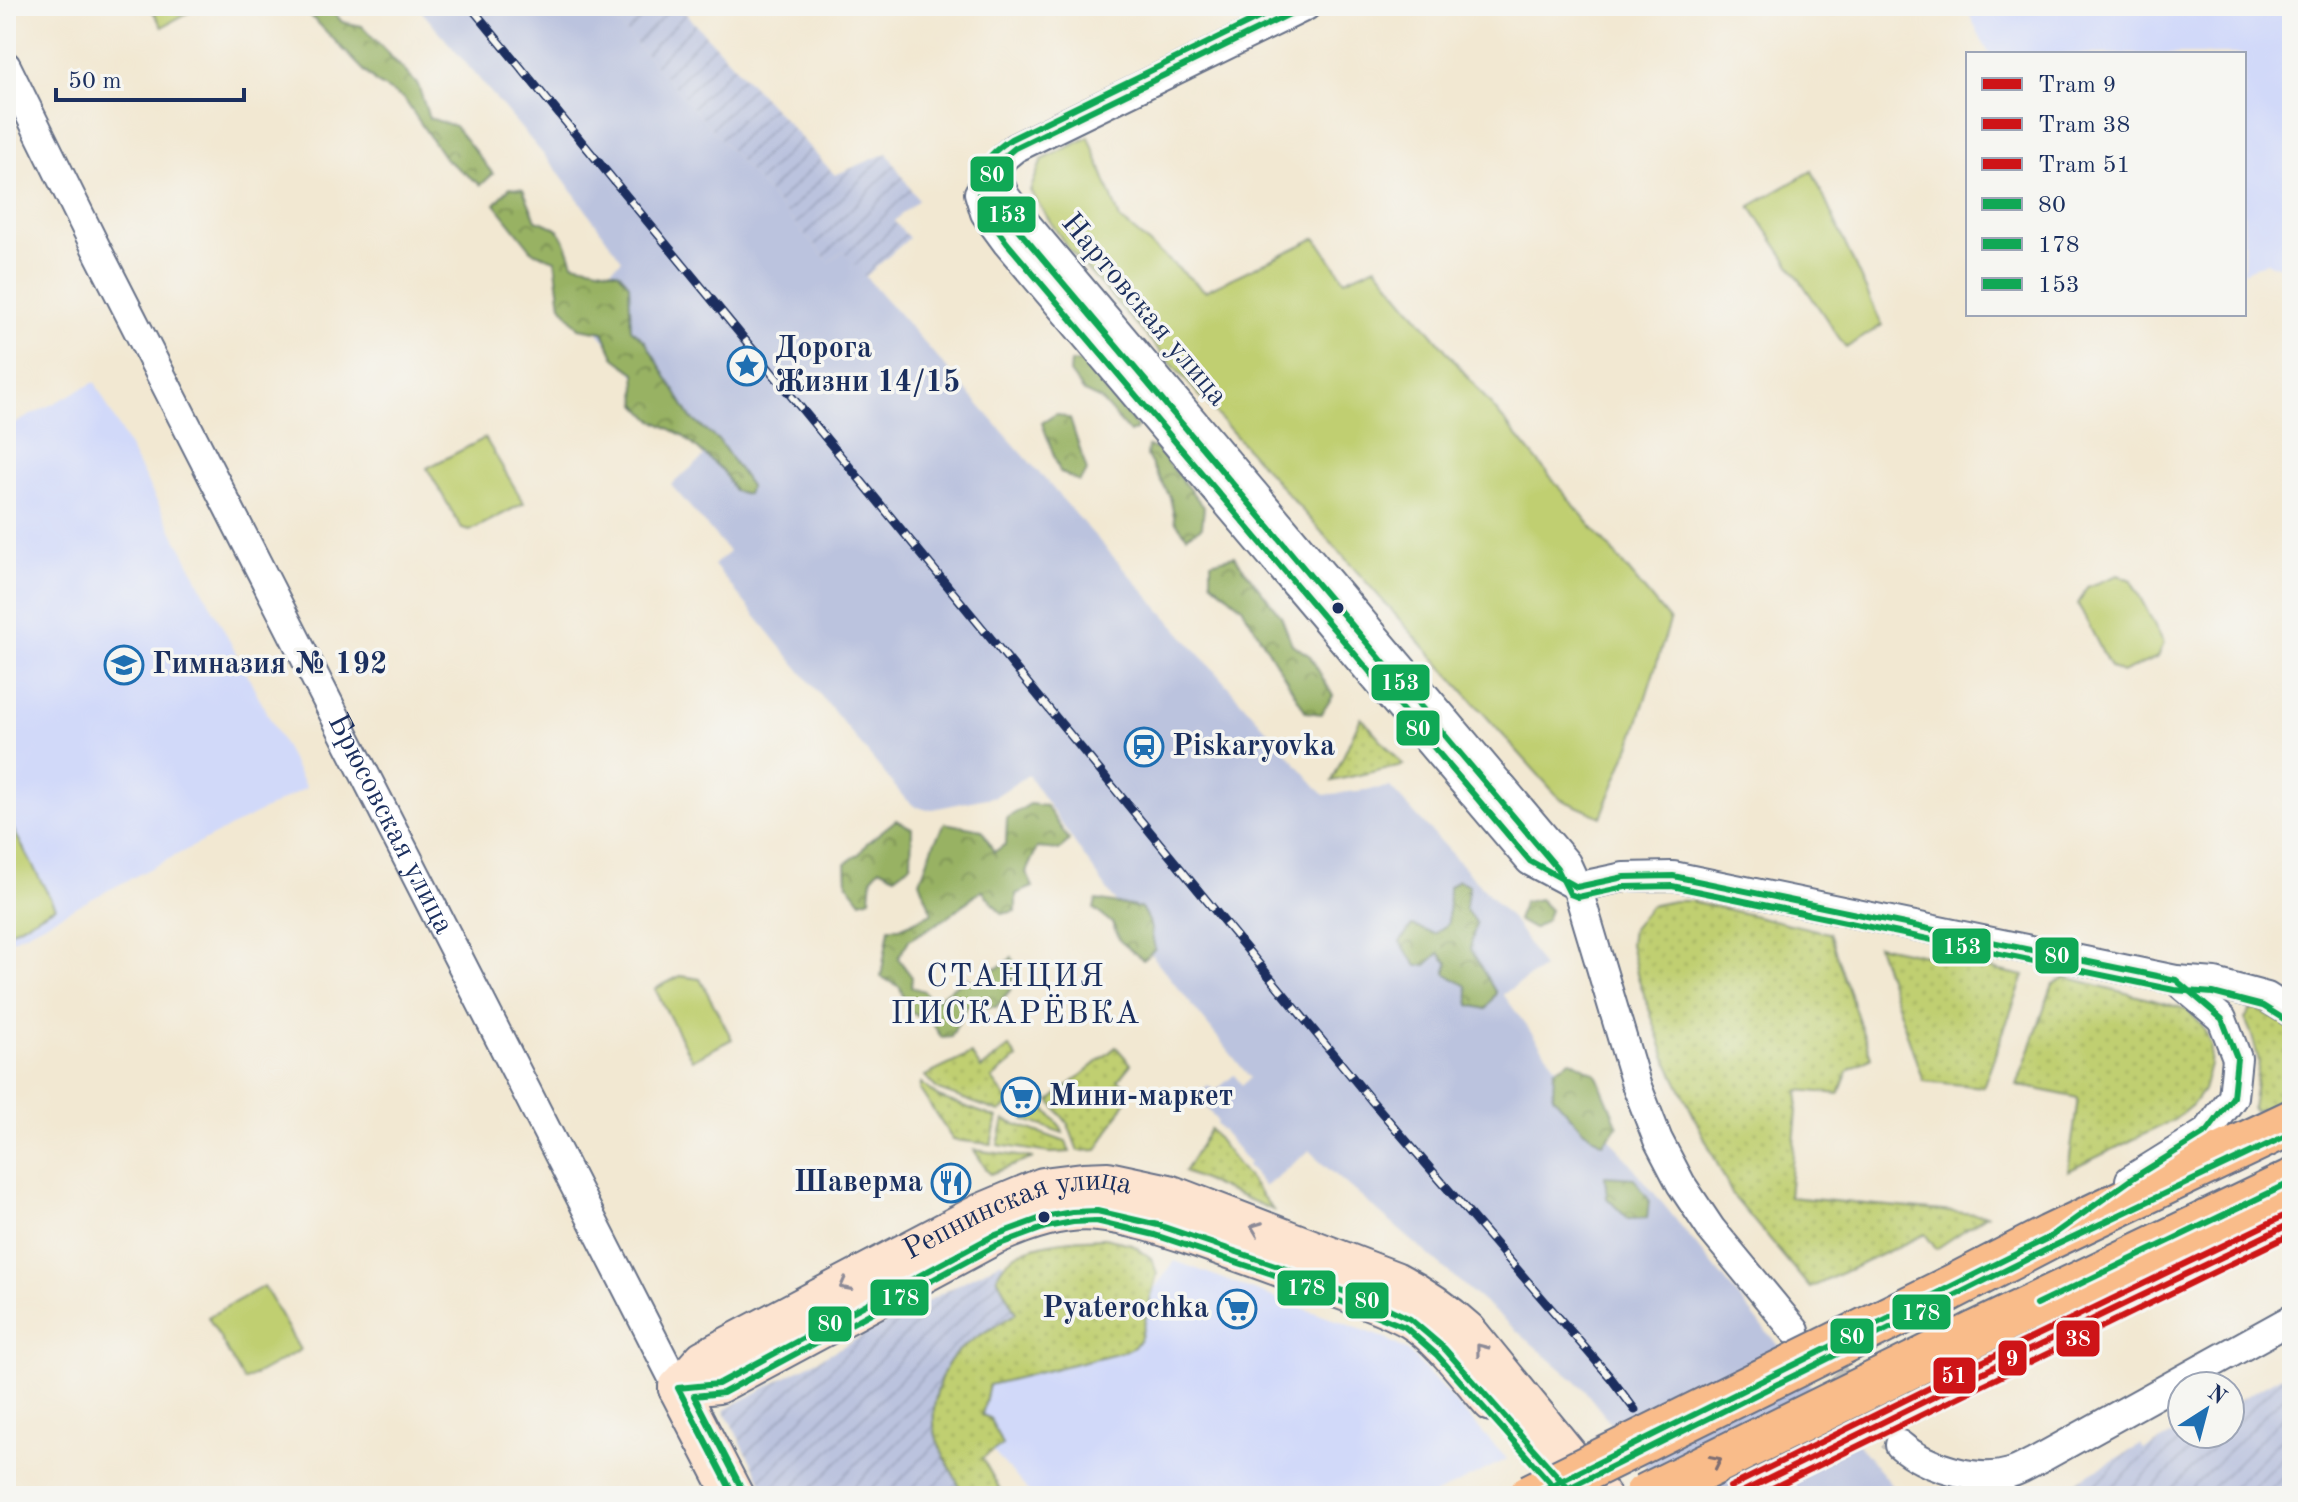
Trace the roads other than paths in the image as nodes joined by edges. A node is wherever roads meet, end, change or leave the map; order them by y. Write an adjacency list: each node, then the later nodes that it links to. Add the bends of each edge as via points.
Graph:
1 (1306, 6): 3 (street, Нартовская улица, via 1015,148 994,170 1023,220 1566,863)
2 (6, 66): 11 (street, Брюсовская улица)
3 (1577, 887): 4 (street, via 1624,877 1673,876); 10 (street, Нартовская улица, via 1658,1140 1711,1229)
4 (2176, 980): 5 (street, via 2215,983 2267,997); 8 (street, via 2222,1019 2237,1058 2233,1097 2207,1132)
5 (2292, 1013)
6 (2292, 1122): 8 (main road)
7 (2292, 1182): 17 (main road, one-way to 7, bridge)
8 (2050, 1237): 14 (main road, bridge)
9 (2292, 1319): 12 (street, via 2009,1474 1975,1476 1942,1468)
10 (1795, 1331)
11 (678, 1388): 13 (street, Брюсовская улица); 15 (street, Репнинская улица, via 718,1384 1019,1225 1097,1211 1200,1239 1410,1319 1444,1348); 16 (street, Репнинская улица, one-way to 11, via 1467,1331 1420,1294 1169,1194 1108,1181 1043,1187 981,1213 704,1359)
12 (1900, 1445)
13 (734, 1496)
14 (1531, 1496)
15 (1575, 1496)
16 (1601, 1496)
17 (1646, 1496)

